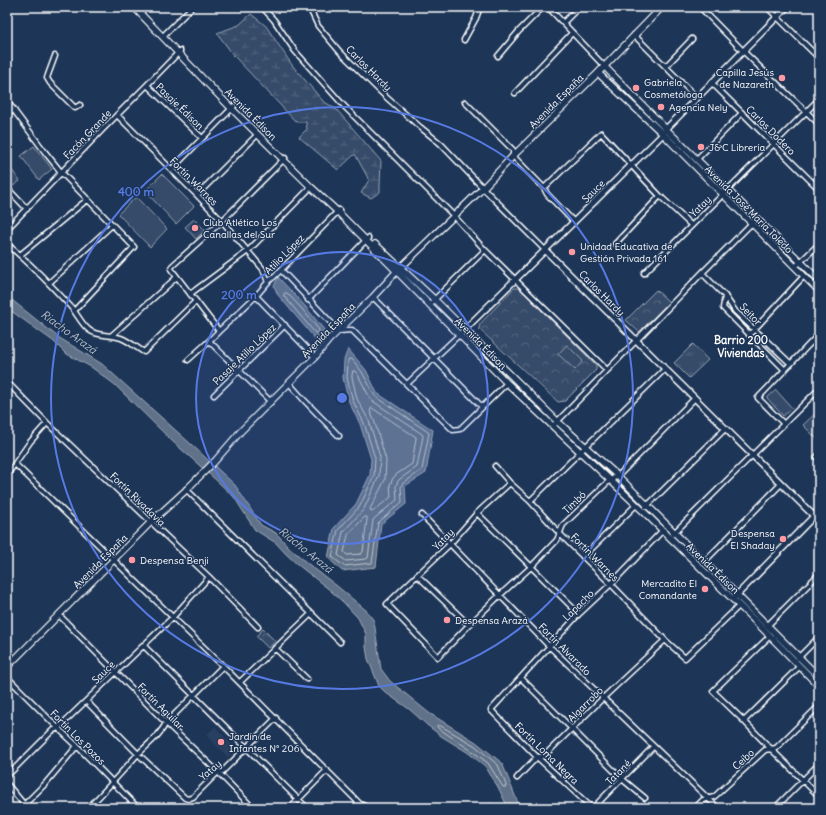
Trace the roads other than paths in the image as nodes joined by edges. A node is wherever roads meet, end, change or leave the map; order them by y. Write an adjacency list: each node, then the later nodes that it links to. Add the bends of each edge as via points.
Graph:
1 (134, 7): 18 (main road, Avenida Édison)
2 (139, 7): 18 (main road, Avenida Édison)
3 (192, 7): 18 (street)
4 (262, 7): 66 (street, via 295,51 346,107)
5 (310, 7): 56 (street, Carlos Hardy, via 318,26 340,52 386,98 441,144)
6 (480, 7): 20 (street)
7 (543, 7): 24 (street)
8 (548, 7): 15 (street)
9 (579, 7): 15 (street)
10 (662, 7): 17 (main road, Avenida España)
11 (700, 7): 21 (street)
12 (767, 7): 14 (street)
13 (787, 7): 14 (street, Sauce)
14 (777, 17): 21 (street, Sauce); 25 (street)
15 (563, 23): 16 (street)
16 (572, 33): 26 (street); 31 (street)
17 (634, 35): 26 (main road, Avenida España); 27 (street)
18 (164, 36): 22 (main road, Avenida Édison)
19 (692, 39): 27 (street)
20 (464, 40)
21 (743, 51): 29 (street, Sauce); 39 (street)
22 (179, 52): 30 (street, Facón Grande); 37 (main road, Avenida Édison)
23 (55, 56): 36 (street, via 47,78 75,108)
24 (498, 56)
25 (819, 58)
26 (604, 66): 28 (main road, Avenida España); 44 (main road, Avenida José María Toledo)
27 (666, 66): 32 (street)
28 (598, 72): 44 (main road, Avenida José María Toledo); 48 (main road, Avenida España)
29 (712, 83): 32 (street, Sauce); 40 (street, Carlos Dodero)
30 (147, 85): 42 (street, Facón Grande); 46 (street, Pasaje Édison)
31 (516, 93)
32 (697, 98): 44 (street, Sauce)
33 (819, 99): 39 (street, Yatay)
34 (7, 101): 38 (street)
35 (465, 102): 48 (street, via 513,150)
36 (80, 105)
37 (232, 107): 45 (main road, Avenida Édison); 46 (street); 49 (main road, Avenida Édison)
38 (14, 109): 41 (street); 53 (street)
39 (806, 112): 43 (street); 47 (street, Yatay)
40 (742, 114): 47 (street, Carlos Dodero); 50 (street)
41 (7, 115)
42 (117, 115): 52 (street, Fortín Warnes); 53 (street, Facón Grande)
43 (819, 124)
44 (664, 132): 50 (main road, Avenida José María Toledo); 51 (street, Sauce); 61 (main road, Avenida José María Toledo)
45 (258, 134): 49 (main road, Avenida Édison); 60 (street)
46 (202, 138): 52 (street)
47 (774, 144): 58 (street, Carlos Dodero); 59 (street, Yatay)
48 (513, 156): 56 (main road, Avenida España); 57 (street)
49 (284, 159): 54 (main road, Avenida Édison); 65 (main road, Avenida Édison); 68 (street)
50 (697, 159): 59 (main road, Avenida José María Toledo)
51 (631, 165): 57 (street, via 601,133); 62 (street); 69 (street, Sauce)
52 (172, 169): 60 (street, Fortín Warnes)
53 (61, 172): 63 (street); 64 (street, Facón Grande)
54 (311, 187): 65 (main road, Avenida Édison); 80 (street)
55 (7, 188): 64 (street)
56 (483, 188): 66 (main road, Avenida España); 79 (street, Carlos Hardy)
57 (544, 188): 69 (street)
58 (819, 189)
59 (728, 190): 61 (street, Yatay); 67 (main road, Avenida José María Toledo)
60 (197, 195): 68 (street, Fortín Warnes)
61 (722, 195): 70 (main road, Avenida José María Toledo); 72 (street, Yatay)
62 (660, 196): 72 (street); 76 (street)
63 (88, 199): 71 (street); 81 (street)
64 (27, 209): 73 (street, Facón Grande)
65 (339, 211): 74 (main road, Avenida Édison); 85 (street, Atilio López)
66 (454, 216): 78 (street); 84 (main road, Avenida España)
67 (757, 218): 70 (street); 82 (main road, Avenida José María Toledo)
68 (222, 221): 80 (street, Fortín Warnes); 89 (street, via 172,266 171,269)
69 (574, 222): 79 (street, Sauce)
70 (751, 224): 83 (main road, Avenida José María Toledo); 87 (street)
71 (112, 225): 93 (street); 103 (street, via 134,247)
72 (691, 226): 86 (street, Yatay)
73 (7, 229)
74 (367, 240): 84 (main road, Avenida Édison); 99 (street)
75 (7, 244): 81 (street)
76 (615, 244)
77 (819, 244): 82 (street)
78 (485, 250): 90 (street); 100 (street)
79 (545, 250): 90 (street, Sauce); 113 (street, Carlos Hardy)
80 (248, 251): 92 (street, Fortín Warnes, via 263,269); 95 (street)
81 (20, 255): 93 (street)
82 (801, 262): 83 (street); 91 (main road, Avenida José María Toledo)
83 (795, 267): 88 (main road, Avenida José María Toledo)
84 (399, 269): 98 (main road, Avenida España); 100 (main road, Avenida Édison); 102 (main road, Avenida Édison)
85 (281, 270): 92 (street, Atilio López); 99 (street)
86 (644, 273)
87 (702, 273): 97 (street, Seitor); 113 (street)
88 (804, 276): 94 (main road, Avenida José María Toledo); 106 (street)
89 (177, 277): 95 (street); 111 (street)
90 (515, 280): 105 (street, Sauce); 120 (street)
91 (819, 280)
92 (268, 282): 96 (street, Atilio López)
93 (49, 283): 103 (street)
94 (819, 291)
95 (190, 294): 101 (street)
96 (256, 296): 104 (street); 107 (street, Atilio López)
97 (725, 296): 106 (street, Seitor, via 735,311); 112 (street, Seitor, via 723,308)
98 (373, 297): 108 (main road, Avenida España); 116 (street)
99 (308, 300): 108 (street)
100 (435, 300): 102 (street); 105 (main road, Avenida Édison)
101 (196, 301): 107 (street); 111 (street, via 144,352 122,338)
102 (430, 304): 109 (main road, Avenida Édison)
103 (75, 310): 111 (street, via 87,329 94,334)
104 (285, 326): 115 (street); 122 (street, Pasaje Atilio López)
105 (465, 329): 109 (street, Sauce); 132 (main road, Avenida Édison)
106 (754, 330): 112 (street); 118 (street, Seitor)
107 (219, 331): 114 (street, Atilio López)
108 (339, 331): 115 (main road, Avenida España); 126 (street, via 352,330)
109 (460, 334): 116 (street, Sauce); 125 (main road, Avenida Édison)
110 (819, 334): 118 (street)
111 (112, 335)
112 (749, 335): 121 (street, Seitor)
113 (636, 340): 119 (street, Carlos Hardy); 120 (street)
114 (209, 342): 117 (street, Atilio López); 122 (street)
115 (315, 357): 124 (main road, Avenida España)
116 (433, 358): 126 (street, Sauce); 131 (street)
117 (188, 360)
118 (791, 364): 121 (street)
119 (665, 369): 129 (street, Carlos Hardy); 138 (street)
120 (607, 370): 132 (street)
121 (785, 370): 134 (street, via 758,398)
122 (239, 371): 128 (street, Pasaje Atilio López); 130 (street)
123 (7, 382): 133 (street, Fortín Rivadavia)
124 (290, 382): 130 (main road, Avenida España); 137 (street)
125 (508, 383): 131 (street); 135 (main road, Avenida Édison)
126 (407, 384): 131 (street, via 453,430 460,429)
127 (819, 389): 134 (street)
128 (214, 395)
129 (695, 398): 136 (street, Carlos Hardy); 146 (street, Timbó)
130 (271, 402): 150 (main road, Avenida España)
131 (482, 407)
132 (558, 422): 135 (street); 138 (main road, Avenida Édison)
133 (47, 423): 143 (street); 160 (street, Fortín Rivadavia)
134 (784, 424): 140 (street)
135 (553, 426): 139 (main road, Avenida Édison)
136 (726, 429): 140 (street, Carlos Hardy); 153 (street)
137 (340, 436)
138 (586, 446): 139 (street); 146 (main road, Avenida Édison)
139 (581, 452): 147 (main road, Avenida Édison); 151 (street)
140 (752, 455): 149 (street, Carlos Hardy); 162 (street)
141 (819, 455): 142 (street)
142 (819, 459)
143 (15, 464): 145 (street); 167 (street)
144 (495, 466): 148 (street, Fortín Warnes)
145 (7, 475)
146 (618, 476): 147 (street, Timbó); 153 (main road, Avenida Édison)
147 (610, 480): 152 (main road, Avenida Édison); 163 (street, Timbó, via 563,525)
148 (510, 483): 151 (street, Fortín Warnes); 156 (street, Yatay)
149 (781, 484): 158 (street, Carlos Hardy); 168 (street)
150 (186, 489): 160 (main road, Avenida España); 178 (street)
151 (530, 501): 163 (street, Fortín Warnes)
152 (636, 505): 154 (main road, Avenida Édison); 166 (street)
153 (647, 506): 154 (street); 162 (main road, Avenida Édison)
154 (643, 511): 161 (main road, Avenida Édison)
155 (819, 512): 158 (street)
156 (477, 513): 165 (street, Yatay); 169 (street)
157 (422, 515): 165 (street, Fortín Alvarado)
158 (814, 517): 159 (street, Carlos Hardy); 176 (street)
159 (819, 521)
160 (151, 522): 167 (main road, Avenida España); 173 (street, Fortín Rivadavia)
161 (662, 531): 164 (main road, Avenida Édison); 174 (street, Lapacho)
162 (675, 532): 164 (street); 168 (main road, Avenida Édison)
163 (560, 534): 166 (street, Fortín Warnes); 169 (street, Timbó)
164 (669, 538): 170 (main road, Avenida Édison)
165 (450, 544): 172 (street, Yatay); 175 (street, Fortín Alvarado)
166 (583, 557): 174 (street, Fortín Warnes)
167 (114, 560): 180 (main road, Avenida España); 181 (street)
168 (704, 562): 170 (street); 176 (main road, Avenida Édison)
169 (531, 567): 175 (street, Timbó); 179 (street)
170 (699, 567): 176 (main road, Avenida Édison)
171 (819, 574): 184 (street)
172 (417, 575): 182 (street); 192 (street, Yatay, via 387,604)
173 (209, 577): 181 (street, Sauce); 183 (street, Fortín Rivadavia)
174 (611, 584): 179 (street, Lapacho); 187 (street, Fortín Warnes)
175 (500, 595): 182 (street, Timbó); 190 (street, Fortín Alvarado)
176 (735, 597): 177 (main road, Avenida Édison); 184 (main road, Avenida Édison)
177 (739, 606): 184 (main road, Avenida Édison); 187 (street, Fortín Warnes, via 685,658)
178 (312, 613): 188 (street); 191 (street)
179 (579, 614): 190 (street, Lapacho)
180 (59, 615): 195 (main road, Avenida España); 197 (street, Fortín Aguilar)
181 (173, 617): 189 (street, Sauce); 194 (street)
182 (468, 625): 192 (street, Timbó)
183 (258, 627)
184 (765, 627): 185 (main road, Avenida Édison); 193 (main road, Avenida Édison)
185 (770, 636): 193 (main road, Avenida Édison); 210 (street, via 713,691)
186 (819, 637): 193 (street)
187 (665, 640): 205 (street, Algarrobo)
188 (340, 642)
189 (144, 645): 197 (street, Sauce); 204 (street)
190 (549, 646): 200 (street, Lapacho); 205 (street, Fortín Alvarado)
191 (275, 648): 201 (street); 202 (street)
192 (438, 657)
193 (797, 659): 196 (main road, Avenida Édison); 199 (main road, Avenida Édison)
194 (223, 666): 202 (street); 204 (street)
195 (7, 667)
196 (799, 667): 203 (main road, Avenida Édison); 210 (street)
197 (115, 672): 206 (street, Sauce); 211 (street, Fortín Aguilar)
198 (7, 677): 212 (street, Fortín Los Pozos)
199 (819, 677)
200 (521, 678): 208 (street, Lapacho); 213 (street)
201 (308, 679)
202 (240, 682): 209 (street)
203 (819, 686)
204 (194, 696): 211 (street); 216 (street)
205 (603, 698): 213 (street, Algarrobo); 215 (street, Fortín Alvarado)
206 (86, 701): 212 (street, Sauce); 218 (street)
207 (819, 706): 217 (street, Ceibo, via 776,748)
208 (491, 710): 219 (street, Fortín Loma Negra)
209 (276, 718): 216 (street, Yatay); 221 (street)
210 (744, 721): 217 (street)
211 (166, 723): 218 (street); 222 (street, Fortín Aguilar)
212 (58, 728): 214 (street, Fortín Los Pozos); 223 (street, Sauce, via 52,730)
213 (572, 730): 219 (street, Algarrobo, via 544,756); 225 (street)
214 (77, 746): 227 (street, Fortín Los Pozos); 234 (street)
215 (653, 747): 225 (street, Tatané); 231 (street, Fortín Alvarado)
216 (246, 748): 222 (street, Yatay, via 223,771); 232 (street)
217 (771, 749): 226 (street); 231 (street, Ceibo, via 765,750 714,797)
218 (138, 754): 222 (street, Yatay, via 188,800); 227 (street)
219 (537, 757): 224 (street, Algarrobo); 242 (street, Fortín Loma Negra)
220 (819, 764): 226 (street)
221 (327, 770): 232 (street); 233 (street)
222 (218, 772): 237 (street, Fortín Aguilar)
223 (7, 776)
224 (517, 778)
225 (622, 779): 230 (street); 242 (street, Tatané)
226 (804, 780): 229 (street); 245 (street)
227 (112, 782): 235 (street); 236 (street, Fortín Los Pozos)
228 (7, 784): 234 (street)
229 (819, 796)
230 (645, 798)
231 (708, 798): 243 (street, Ceibo); 244 (street, Fortín Alvarado)
232 (298, 800): 238 (street); 239 (street)
233 (360, 804): 240 (street); 241 (street)
234 (25, 806)
235 (88, 808)
236 (138, 808)
237 (253, 808)
238 (290, 808)
239 (307, 808)
240 (364, 808)
241 (369, 808)
242 (593, 808)
243 (695, 808)
244 (718, 808)
245 (775, 808)

